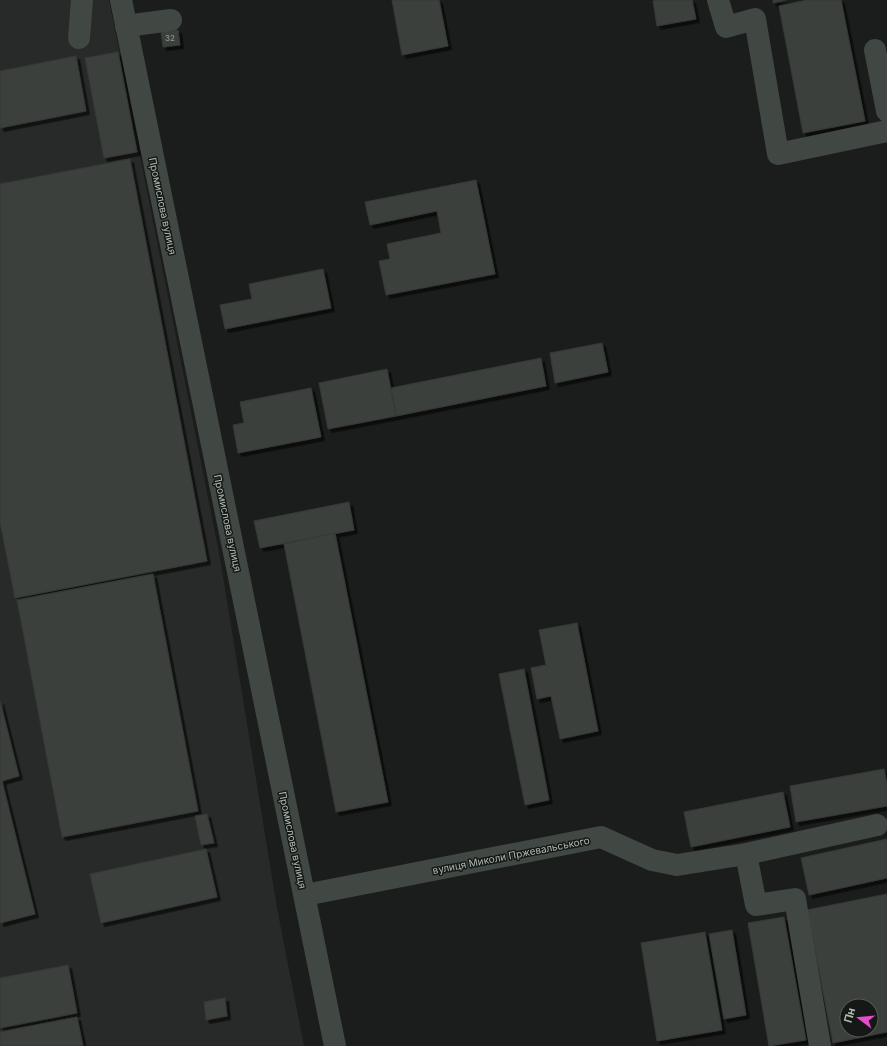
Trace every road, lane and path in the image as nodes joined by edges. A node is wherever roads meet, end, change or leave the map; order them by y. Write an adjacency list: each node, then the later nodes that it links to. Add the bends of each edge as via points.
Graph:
1 (82, 0): 6 (street)
2 (121, 0): 5 (street, Промислова вулиця)
3 (718, 0): 9 (street, via 726,27 755,19 778,154)
4 (171, 20): 5 (street)
5 (126, 26): 12 (street, Промислова вулиця)
6 (79, 38)
7 (875, 50): 8 (street)
8 (887, 111)
9 (887, 131)
10 (877, 825): 11 (street, вулиця Миколи Пржевальського)
11 (746, 854): 12 (street, вулиця Миколи Пржевальського, via 677,865 652,860 601,837); 14 (street, via 756,905 795,899)
12 (305, 896): 13 (street, Промислова вулиця)
13 (335, 1046)
14 (820, 1046)

